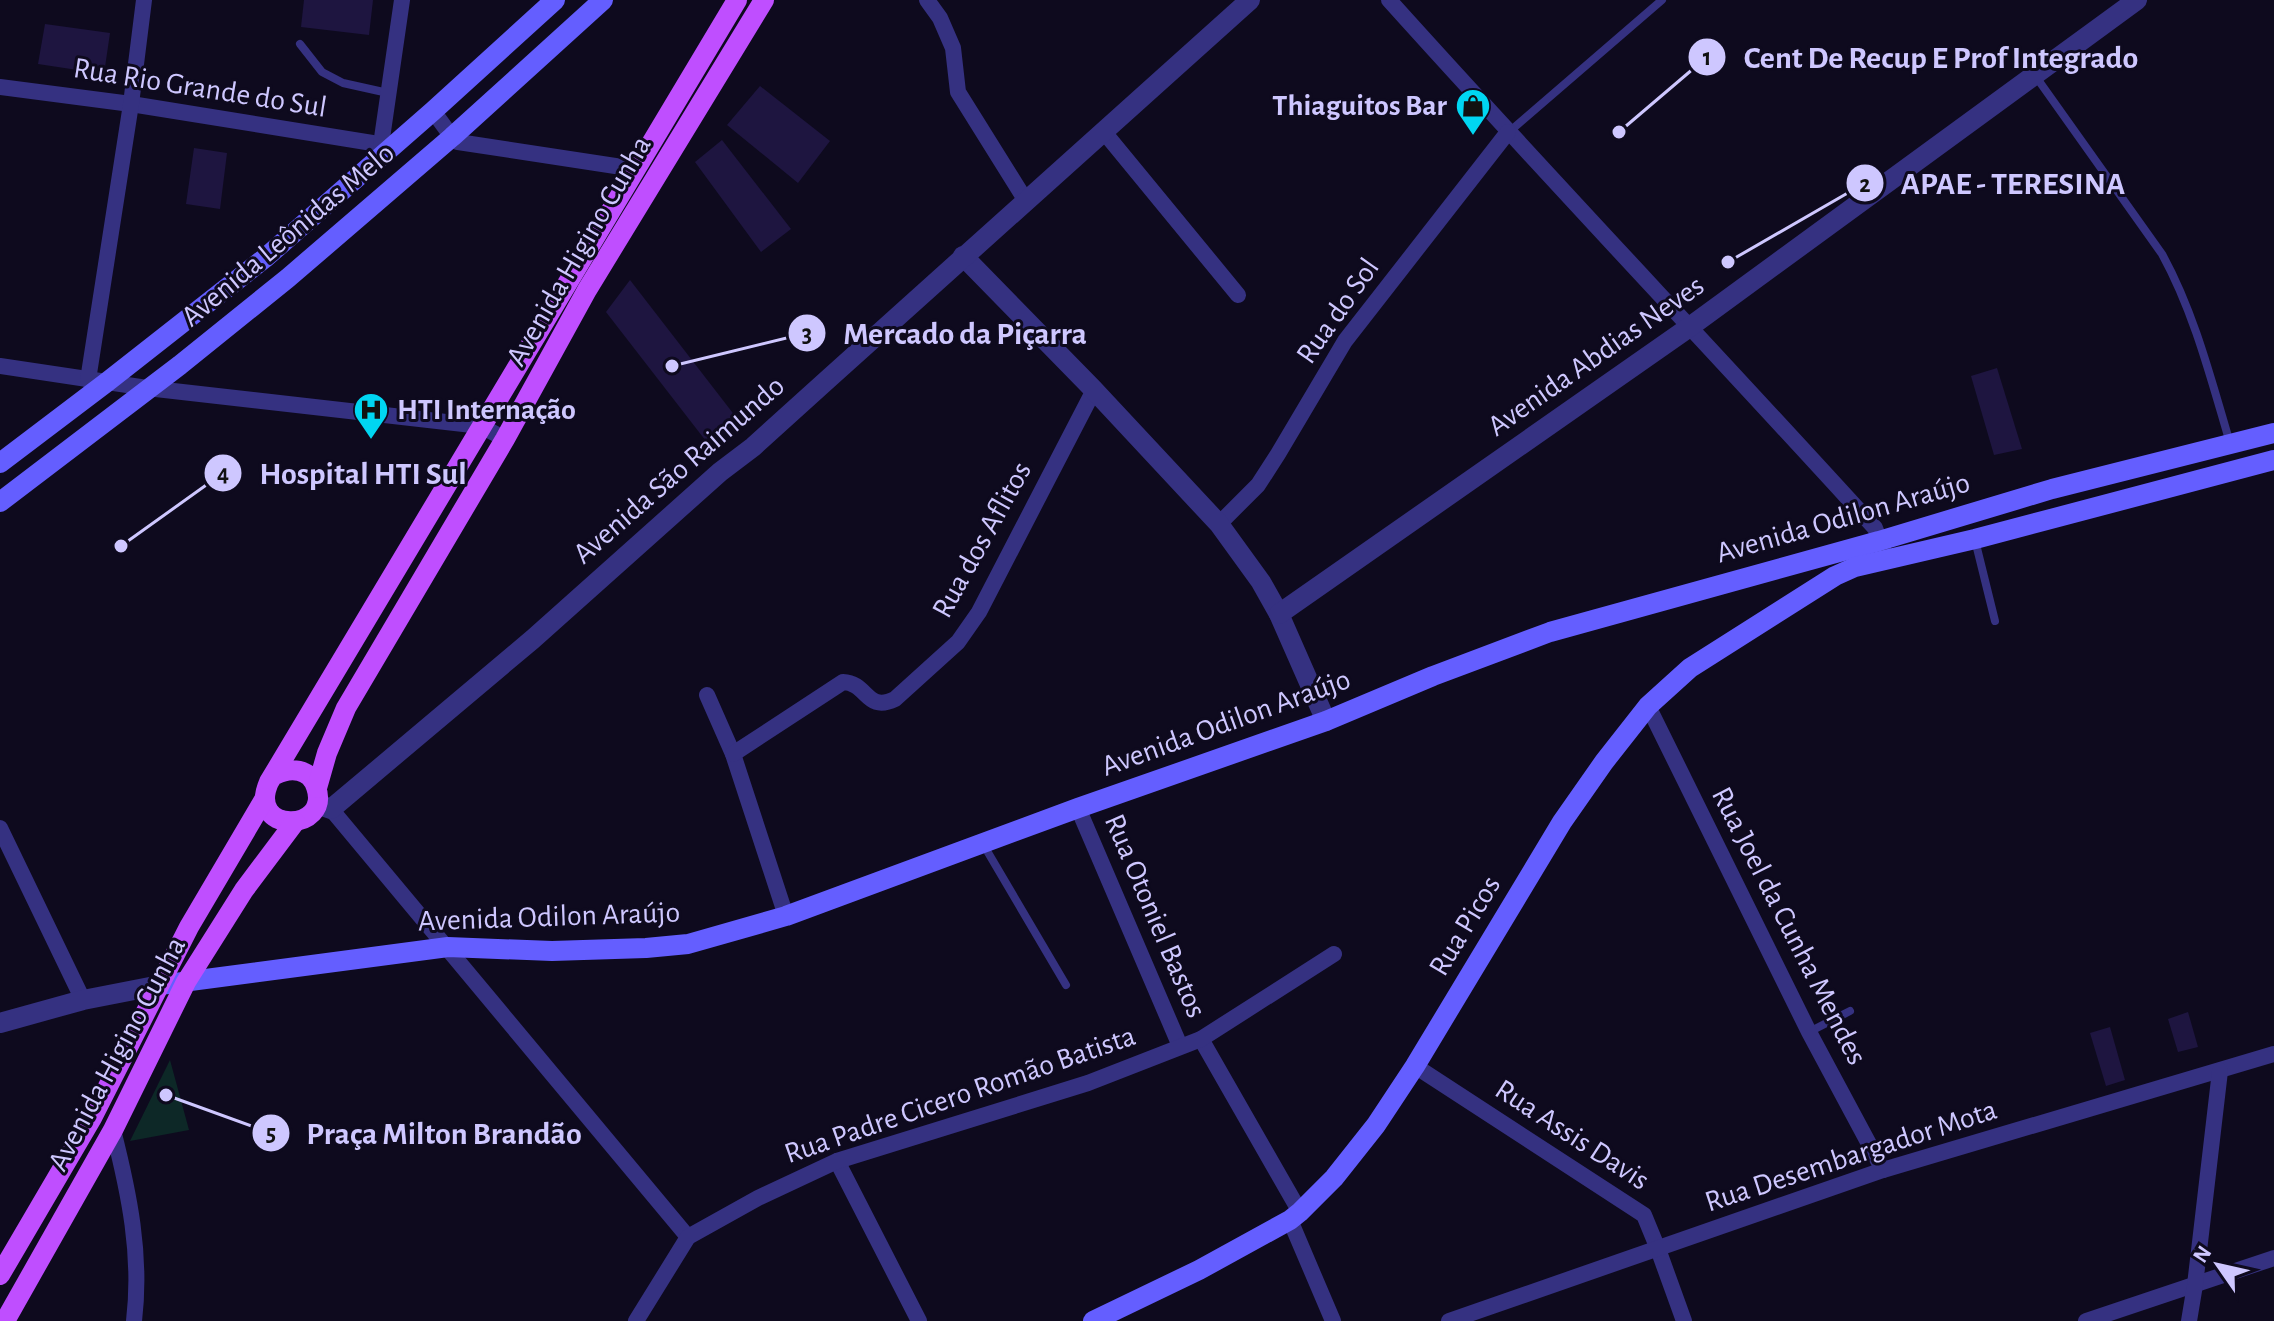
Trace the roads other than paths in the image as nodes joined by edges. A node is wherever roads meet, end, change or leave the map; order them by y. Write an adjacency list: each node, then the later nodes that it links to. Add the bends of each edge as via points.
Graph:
1 (144, 0): 16 (street)
2 (402, 0): 15 (street)
3 (555, 0): 17 (main road, Avenida Leônidas Melo)
4 (603, 0): 20 (main road, Avenida Leônidas Melo)
5 (737, 0): 22 (main road, Avenida Higino Cunha)
6 (764, 0): 33 (main road, Avenida Higino Cunha, via 587,290)
7 (927, 0): 23 (street, via 953,48 958,92)
8 (1250, 0): 18 (street, Avenida São Raimundo)
9 (1389, 0): 19 (street)
10 (1662, 0): 19 (lane)
11 (2137, 0): 13 (street, Avenida Abdias Neves)
12 (300, 44): 15 (lane, via 322,72 343,83)
13 (2034, 74): 26 (street, Avenida Abdias Neves); 34 (lane, via 2174,275)
14 (0, 87): 16 (street, Rua Rio Grande do Sul)
15 (389, 93): 21 (street)
16 (131, 104): 21 (street, Rua Rio Grande do Sul); 28 (street)
17 (433, 111): 20 (street); 21 (main road, Avenida Leônidas Melo)
18 (1104, 132): 23 (street, Avenida São Raimundo); 25 (street)
19 (1508, 132): 26 (street); 38 (street, Rua do Sol, via 1345,341 1258,485)
20 (452, 137): 22 (street, via 464,144); 29 (main road, Avenida Leônidas Melo, via 288,278)
21 (386, 146): 28 (main road, Avenida Leônidas Melo, via 265,258)
22 (635, 169): 31 (main road, Avenida Higino Cunha)
23 (1026, 201): 24 (street, Avenida São Raimundo)
24 (963, 256): 30 (street); 50 (street, Avenida São Raimundo, via 533,639)
25 (1238, 295)
26 (1691, 326): 40 (street, via 1875,528); 42 (street, Avenida Abdias Neves)
27 (0, 366): 28 (street)
28 (98, 381): 29 (street); 36 (main road, Avenida Leônidas Melo)
29 (147, 388): 31 (street); 37 (main road, Avenida Leônidas Melo)
30 (1094, 390): 38 (street); 47 (street, Rua dos Aflitos, via 979,612 958,642 895,699 879,704 856,685 843,682)
31 (481, 426): 33 (street); 48 (main road, Avenida Higino Cunha)
32 (2274, 433): 34 (main road, Avenida Odilon Araújo)
33 (505, 439): 50 (main road, Avenida Higino Cunha, via 346,708 327,753)
34 (2230, 444): 40 (main road, Avenida Odilon Araújo, via 2052,489)
35 (2274, 460): 39 (main road, Avenida Odilon Araújo)
36 (0, 463)
37 (0, 502)
38 (1219, 524): 42 (street)
39 (1975, 539): 41 (main road, Avenida Odilon Araújo); 43 (lane)
40 (1879, 541): 41 (street); 46 (main road, Avenida Odilon Araújo, via 1550,632)
41 (1888, 561): 45 (main road, Rua Picos, via 1835,576 1690,668)
42 (1279, 614): 46 (street)
43 (1995, 621)
44 (707, 695): 47 (street)
45 (1648, 706): 64 (street, Rua Joel da Cunha Mendes); 68 (main road, Rua Picos, via 1562,822)
46 (1326, 721): 51 (main road, Avenida Odilon Araújo)
47 (733, 754): 55 (street)
48 (275, 775): 49 (main road); 50 (main road, via 300,770)
49 (265, 798): 52 (main road, via 271,813); 59 (main road, Avenida Higino Cunha)
50 (322, 800): 52 (main road); 56 (street)
51 (1078, 808): 54 (main road, Avenida Odilon Araújo); 66 (street, Rua Otoniel Bastos)
52 (295, 822): 58 (main road, Avenida Higino Cunha)
53 (0, 828): 61 (street)
54 (982, 844): 55 (main road, Avenida Odilon Araújo); 60 (lane)
55 (786, 916): 56 (main road, Avenida Odilon Araújo, via 688,944 646,948)
56 (448, 947): 58 (main road, Avenida Odilon Araújo); 74 (street)
57 (1334, 954): 65 (street, Rua Padre Cicero Romão Batista)
58 (186, 982): 59 (main road); 70 (main road, Avenida Higino Cunha)
59 (160, 985): 61 (street); 77 (main road, Avenida Higino Cunha, via 92,1118)
60 (1066, 985)
61 (83, 1000): 63 (street)
62 (1850, 1011): 64 (lane)
63 (0, 1023)
64 (1809, 1032): 72 (street, Rua Joel da Cunha Mendes)
65 (1201, 1039): 66 (street, Rua Padre Cicero Romão Batista); 73 (street)
66 (1180, 1046): 71 (street, Rua Padre Cicero Romão Batista, via 1088,1083)
67 (2274, 1054): 69 (street, Rua Desembargador Mota)
68 (1415, 1066): 73 (main road, Rua Picos, via 1355,1153); 75 (street, Rua Assis Davis, via 1644,1215)
69 (2220, 1071): 72 (street, Rua Desembargador Mota); 78 (street)
70 (113, 1130): 79 (main road, Avenida Higino Cunha); 80 (street, via 137,1254)
71 (837, 1161): 74 (street, Rua Padre Cicero Romão Batista); 82 (street)
72 (1883, 1170): 75 (street, Rua Desembargador Mota)
73 (1295, 1216): 83 (main road, Rua Picos); 84 (street)
74 (688, 1237): 81 (street, Rua Padre Cicero Romão Batista)
75 (1658, 1249): 85 (street, Rua Desembargador Mota); 86 (street, Rua Assis Davis)
76 (2274, 1258): 78 (street)
77 (0, 1275)
78 (2195, 1285): 87 (street); 88 (street)
79 (5, 1321)
80 (134, 1321)
81 (636, 1321)
82 (919, 1321)
83 (1093, 1321)
84 (1333, 1321)
85 (1449, 1321)
86 (1684, 1321)
87 (2086, 1321)
88 (2189, 1321)

